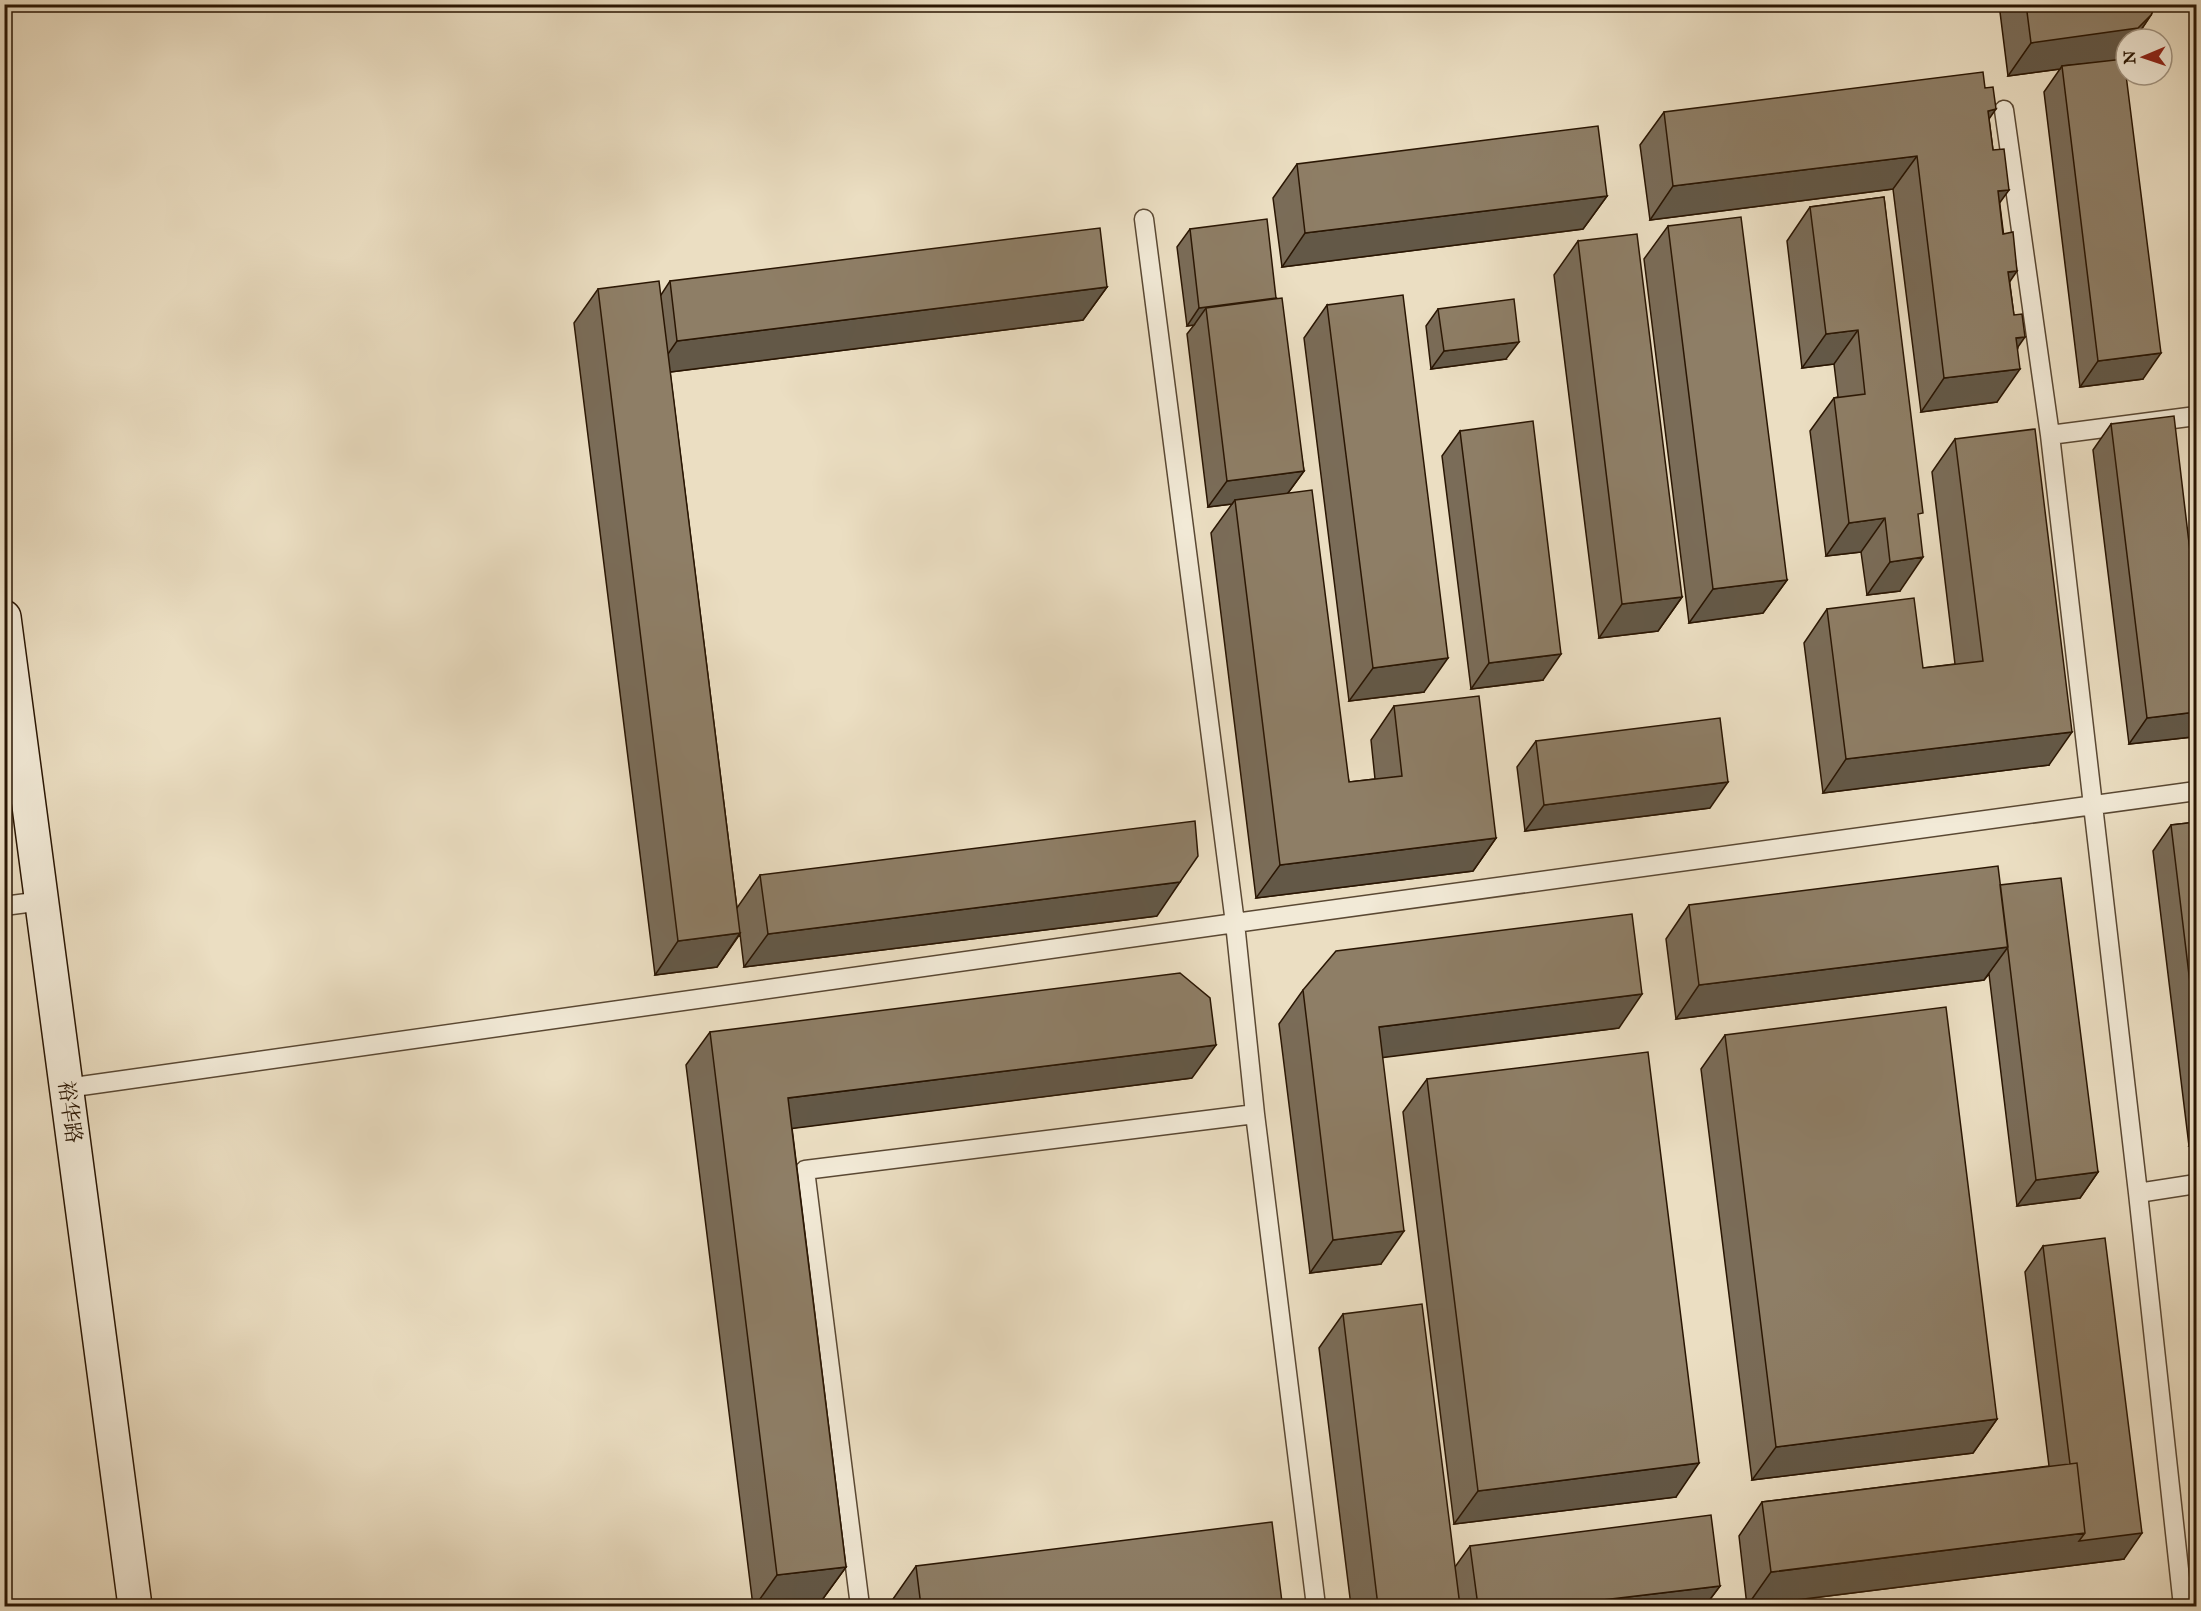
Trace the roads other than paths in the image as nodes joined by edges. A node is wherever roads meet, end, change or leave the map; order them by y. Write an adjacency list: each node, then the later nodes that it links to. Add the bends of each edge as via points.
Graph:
1 (2004, 110): 4 (lane)
2 (1144, 219): 10 (lane)
3 (2196, 416): 4 (lane)
4 (2050, 435): 7 (lane)
5 (4, 617): 8 (street, 裕华路)
6 (2196, 791): 7 (lane)
7 (2092, 804): 10 (lane); 14 (lane)
8 (42, 901): 9 (lane); 11 (street, 裕华路)
9 (4, 906)
10 (1234, 923): 11 (lane); 12 (lane)
11 (66, 1088): 15 (street, 裕华路)
12 (1255, 1114): 16 (lane, via 805,1170); 17 (lane)
13 (2196, 1184): 14 (lane)
14 (2138, 1193): 18 (lane)
15 (135, 1606)
16 (860, 1606)
17 (1316, 1606)
18 (2183, 1606)

